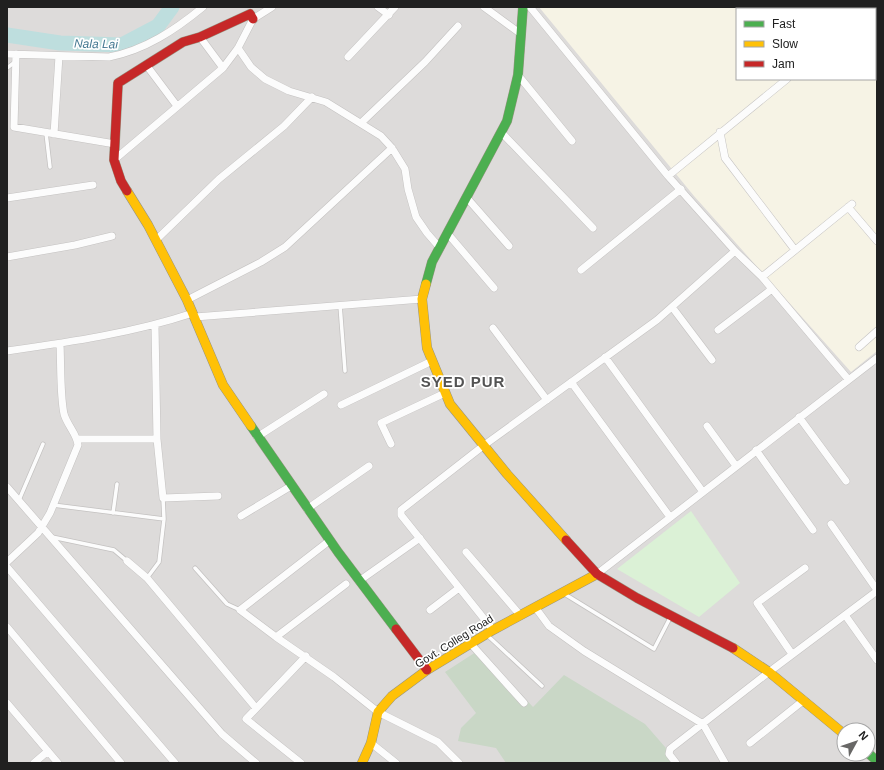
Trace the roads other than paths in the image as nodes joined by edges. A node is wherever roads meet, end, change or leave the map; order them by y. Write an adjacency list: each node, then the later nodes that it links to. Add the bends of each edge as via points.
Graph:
1 (203, 7): 15 (street, via 146,46 109,57)
2 (272, 7): 9 (street)
3 (378, 7): 8 (street)
4 (395, 7): 8 (street)
5 (484, 7): 11 (street)
6 (523, 7): 11 (street)
7 (530, 7): 35 (street)
8 (389, 15): 17 (street)
9 (254, 19): 12 (street, via 250,14); 13 (street)
10 (458, 26): 25 (street, via 425,62)
11 (521, 34): 21 (street)
12 (200, 36): 18 (street, via 183,42); 20 (street)
13 (238, 48): 20 (street); 23 (street, via 251,67 266,79 289,91)
14 (7, 54): 16 (street)
15 (59, 56): 16 (street); 29 (street)
16 (16, 58): 19 (lane); 28 (street, via 14,127)
17 (348, 58)
18 (147, 66): 24 (street); 31 (street, via 118,83)
19 (7, 68)
20 (223, 68): 24 (street)
21 (518, 75): 26 (street, via 507,121); 30 (street)
22 (786, 80): 27 (street)
23 (312, 97): 25 (street, via 326,102); 43 (street, via 284,126 219,179)
24 (177, 106): 33 (street)
25 (361, 123): 32 (street, via 381,136)
26 (501, 132): 39 (street); 40 (street)
27 (720, 132): 35 (street); 47 (street, via 724,158)
28 (46, 133): 29 (street); 34 (lane)
29 (54, 134): 31 (street)
30 (572, 141)
31 (115, 144): 33 (street)
32 (392, 148): 46 (street, via 405,169 416,217); 55 (street, via 285,247)
33 (114, 160): 43 (street, via 121,181)
34 (50, 166)
35 (668, 176): 37 (street)
36 (93, 185): 38 (street)
37 (681, 189): 48 (street); 50 (street)
38 (7, 198)
39 (467, 198): 41 (street); 45 (street)
40 (593, 228)
41 (448, 234): 46 (street); 52 (street)
42 (112, 236): 49 (street)
43 (156, 240): 55 (street)
44 (877, 241): 47 (street, via 850,206)
45 (509, 246)
46 (440, 248): 54 (street, via 432,262)
47 (795, 250): 51 (street)
48 (735, 251): 51 (street); 57 (street)
49 (7, 256)
50 (581, 270)
51 (762, 277): 53 (street)
52 (494, 288)
53 (772, 289): 61 (street); 71 (street)
54 (422, 299): 56 (street); 69 (street, via 427,348)
55 (187, 300): 58 (street)
56 (340, 305): 58 (street); 70 (lane)
57 (672, 306): 66 (street); 68 (street)
58 (194, 315): 59 (street); 79 (street, via 223,385)
59 (154, 326): 63 (street); 81 (street)
60 (493, 328): 75 (street)
61 (718, 330)
62 (877, 332): 64 (street)
63 (60, 344): 65 (street); 80 (street, via 64,414 70,430)
64 (859, 347)
65 (7, 352)
66 (605, 357): 72 (street); 92 (street)
67 (877, 358): 71 (street)
68 (712, 360)
69 (432, 361): 73 (street); 76 (street)
70 (345, 371)
71 (848, 379): 77 (street)
72 (571, 382): 75 (street); 100 (street)
73 (445, 393): 83 (street, via 381,423); 84 (street, via 450,404)
74 (324, 394): 79 (street)
75 (547, 400): 84 (street)
76 (341, 405)
77 (799, 417): 85 (street); 88 (street)
78 (707, 426): 87 (street)
79 (257, 437): 90 (street)
80 (78, 439): 81 (street); 96 (street, via 78,445)
81 (157, 439): 94 (street)
82 (43, 444): 95 (lane)
83 (391, 444)
84 (483, 446): 106 (street, via 401,510 401,515); 114 (street)
85 (756, 450): 87 (street); 104 (street)
86 (369, 466): 97 (street)
87 (736, 466): 92 (street)
88 (846, 481)
89 (117, 484): 98 (lane)
90 (291, 486): 97 (street); 99 (street)
91 (7, 487): 95 (street)
92 (703, 492): 100 (street)
93 (218, 496): 94 (street)
94 (163, 498): 101 (lane)
95 (19, 500): 103 (street)
96 (53, 505): 98 (lane); 103 (street)
97 (307, 509): 107 (street)
98 (113, 513): 101 (lane)
99 (241, 516)
100 (670, 517): 114 (street)
101 (164, 519): 115 (lane, via 159,562)
102 (831, 524): 119 (street)
103 (41, 527): 105 (street); 110 (street)
104 (813, 530)
105 (50, 537): 109 (lane, via 114,550); 151 (street, via 222,734)
106 (420, 538): 116 (street); 118 (street)
107 (329, 541): 116 (street); 122 (street)
108 (466, 552): 124 (street)
109 (127, 561): 115 (street)
110 (7, 562)
111 (7, 567): 150 (street)
112 (195, 568): 122 (lane, via 227,604)
113 (805, 568): 131 (street, via 757,603)
114 (597, 574): 120 (street, Govt. Colleg Road); 126 (street)
115 (147, 578): 140 (street)
116 (359, 581): 134 (street)
117 (346, 584): 129 (street)
118 (459, 588): 123 (street); 128 (street)
119 (877, 590): 125 (street)
120 (562, 593): 121 (street, Govt. Colleg Road); 126 (lane, via 654,649)
121 (535, 607): 124 (street, Govt. Colleg Road); 142 (street, via 549,626 578,647)
122 (240, 610): 129 (street)
123 (430, 610)
124 (520, 615): 128 (street, Govt. Colleg Road)
125 (844, 615): 131 (street); 133 (street)
126 (671, 616): 135 (street, via 728,644)
127 (7, 627): 149 (street)
128 (490, 632): 130 (street, Govt. Colleg Road); 136 (lane)
129 (276, 637): 132 (street)
130 (471, 644): 134 (street, Govt. Colleg Road); 138 (street)
131 (792, 654): 135 (street)
132 (306, 656): 140 (street); 141 (street)
133 (877, 660)
134 (427, 670): 141 (street, Govt. Colleg Road, via 392,696)
135 (769, 672): 137 (street); 142 (street)
136 (542, 686)
137 (804, 700): 143 (street); 145 (street)
138 (524, 702)
139 (7, 703): 146 (street)
140 (256, 708): 152 (street, via 246,719)
141 (378, 712): 144 (street, Govt. Colleg Road); 155 (street, via 438,742)
142 (703, 724): 156 (street, via 669,751); 157 (street)
143 (836, 727)
144 (370, 743): 153 (street, Govt. Colleg Road); 154 (street)
145 (750, 743)
146 (48, 751): 147 (street); 148 (street)
147 (34, 763)
148 (58, 763)
149 (121, 763)
150 (175, 763)
151 (256, 763)
152 (301, 763)
153 (362, 763)
154 (396, 763)
155 (459, 763)
156 (676, 763)
157 (725, 763)

